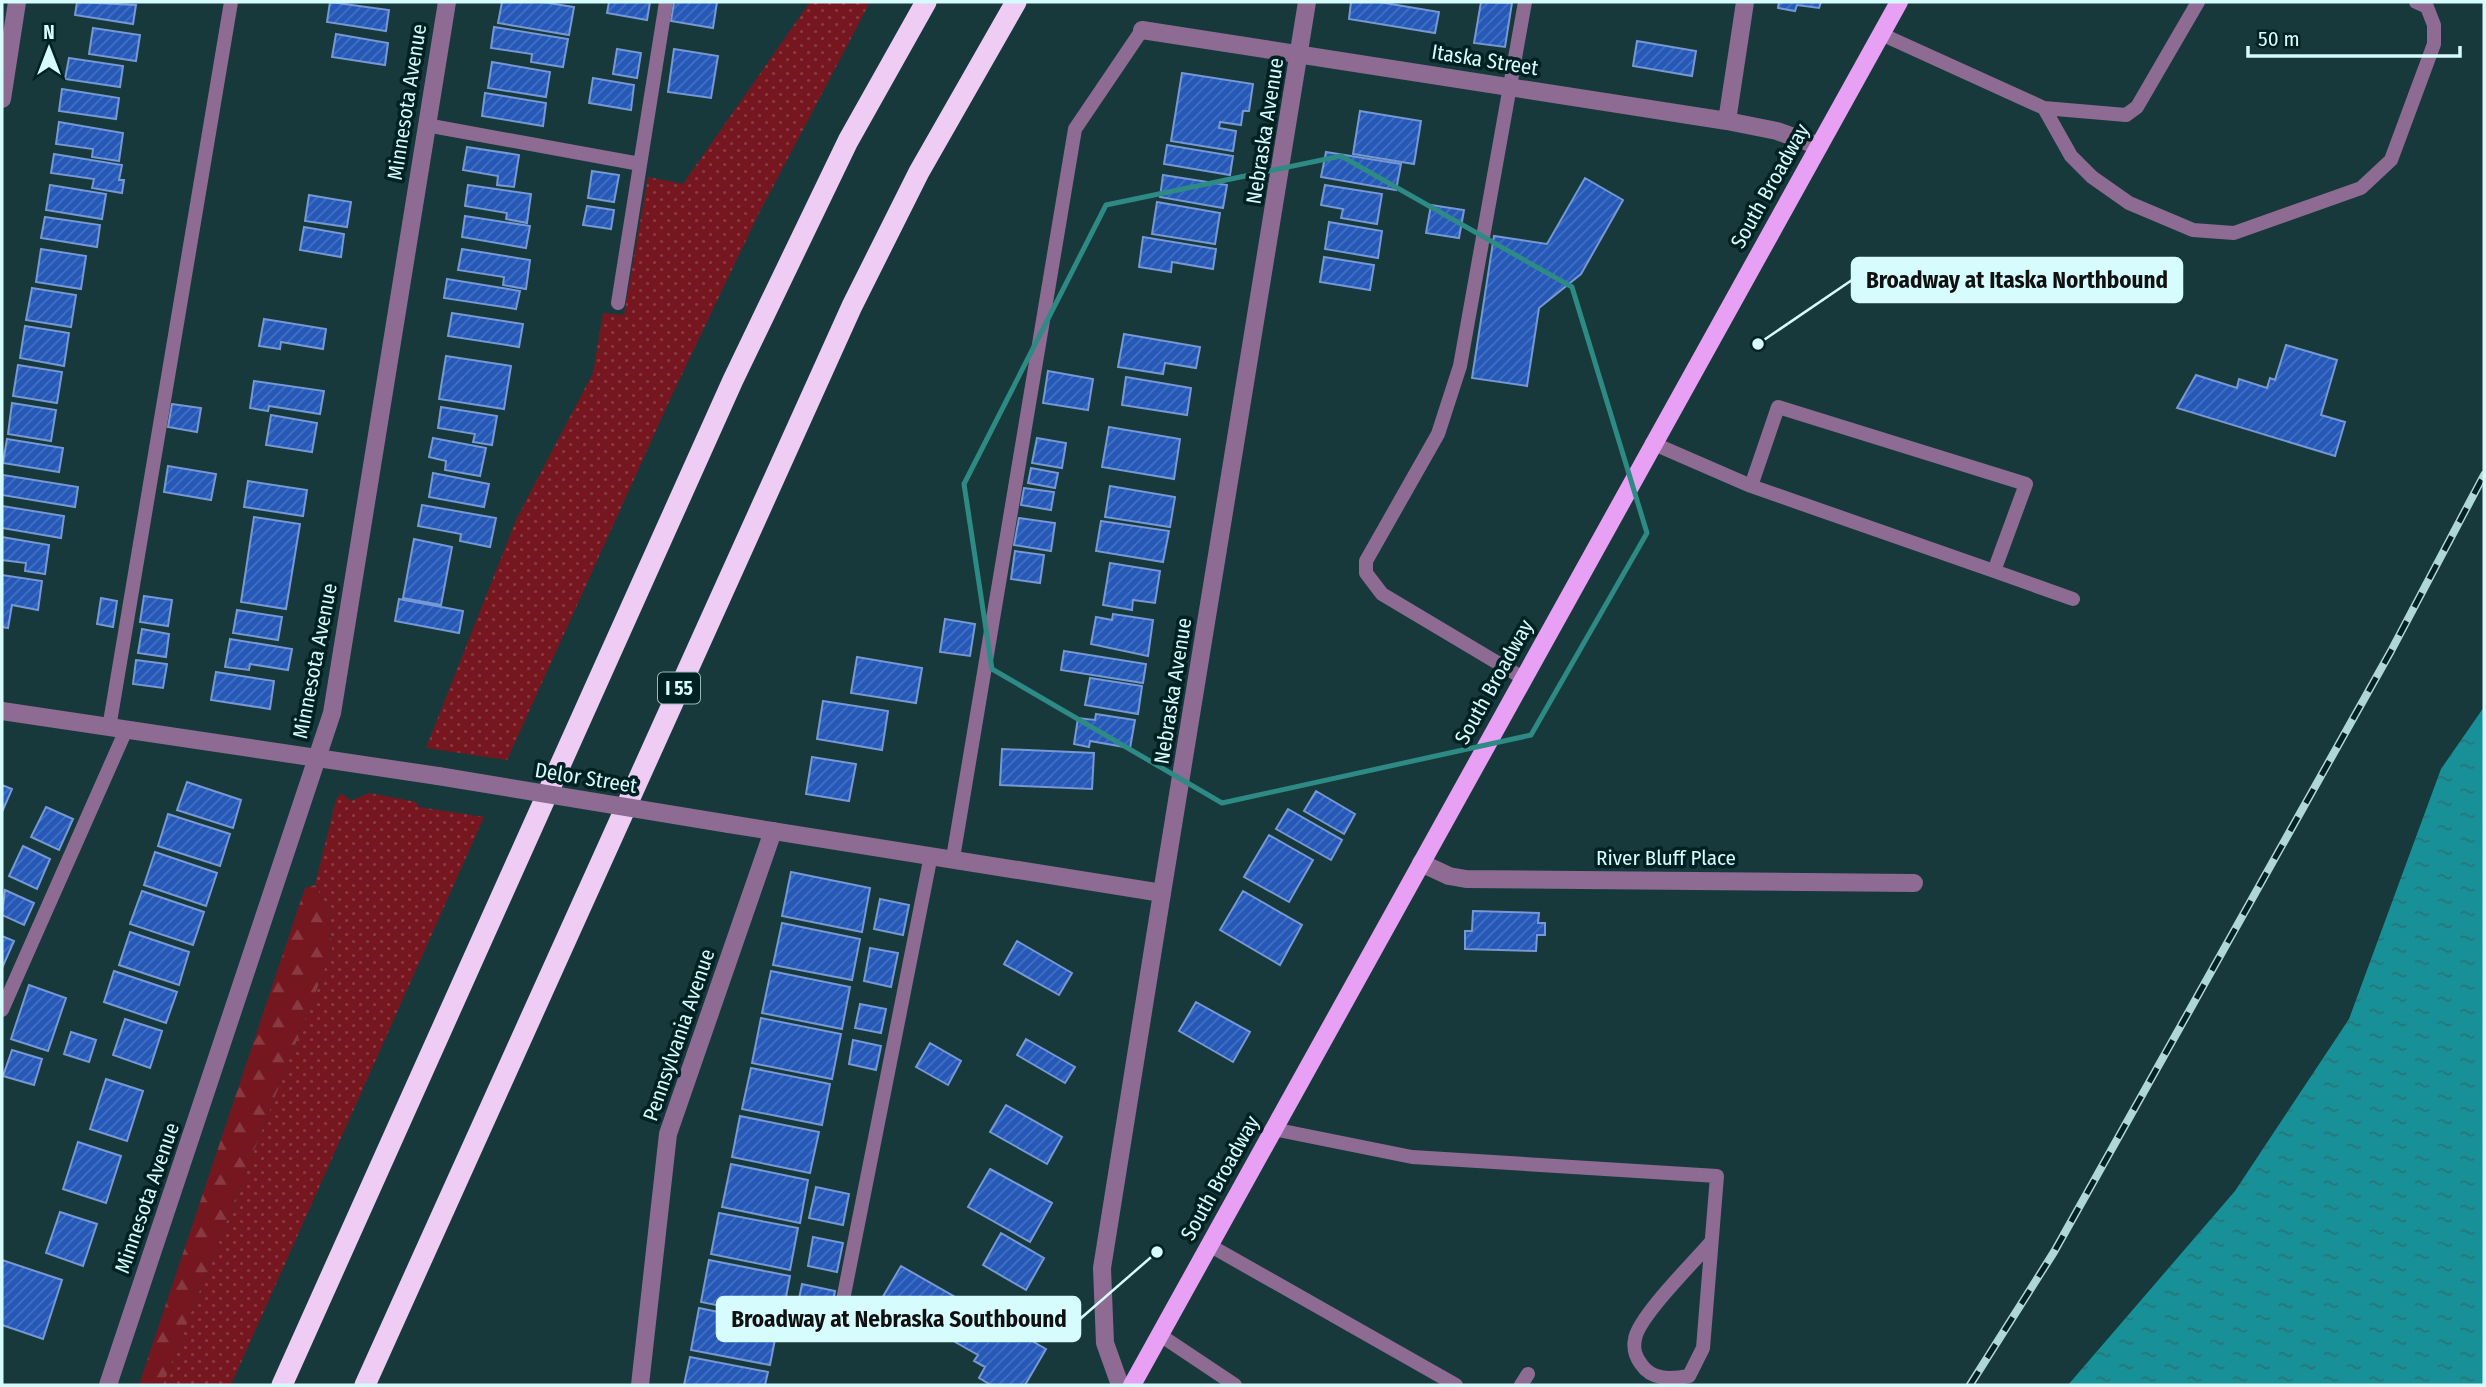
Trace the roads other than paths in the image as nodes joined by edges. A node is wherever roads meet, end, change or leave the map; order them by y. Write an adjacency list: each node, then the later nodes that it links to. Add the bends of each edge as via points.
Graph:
1 (17, 2): 17 (street)
2 (231, 2): 30 (lane)
3 (447, 2): 20 (street, Minnesota Avenue)
4 (666, 2): 22 (lane)
5 (926, 2): 45 (highway, via 848,141 749,344)
6 (1016, 2): 46 (highway, I 55, via 919,172 852,306)
7 (1307, 2): 15 (street, Nebraska Avenue)
8 (1525, 2): 16 (lane)
9 (1745, 2): 19 (street)
10 (1899, 2): 14 (main road, South Broadway)
11 (2198, 2): 18 (lane, via 2137,107 2126,115)
12 (2416, 2): 18 (lane, via 2427,7 2434,25 2434,44 2391,160 2361,188 2234,233 2193,230 2129,203 2071,156)
13 (1142, 30): 15 (street, Itaska Street); 34 (lane, via 1075,129)
14 (1881, 34): 18 (lane); 21 (main road, South Broadway)
15 (1301, 54): 16 (street, Itaska Street); 37 (street, Nebraska Avenue)
16 (1510, 86): 19 (street, Itaska Street); 28 (lane, via 1460,366 1438,434 1366,561 1366,573 1382,594)
17 (2, 99)
18 (2044, 108)
19 (1727, 121): 21 (street, Itaska Street)
20 (426, 125): 22 (lane); 31 (street, Minnesota Avenue, via 332,713)
21 (1819, 146): 24 (main road, South Broadway)
22 (640, 164): 23 (lane)
23 (618, 303)
24 (1652, 443): 25 (lane); 28 (main road, South Broadway)
25 (1751, 486): 26 (lane); 26 (lane, via 1778,407 2026,484)
26 (1994, 572): 27 (lane)
27 (2073, 599)
28 (1523, 678): 35 (main road, South Broadway)
29 (2, 711): 30 (street, Delor Street)
30 (118, 729): 31 (street, Delor Street); 38 (lane)
31 (320, 758): 32 (street, Delor Street, bridge); 44 (street, Minnesota Avenue)
32 (774, 831): 33 (street, Delor Street); 47 (street, Pennsylvania Avenue, via 668,1134)
33 (931, 855): 34 (street, Delor Street); 42 (lane)
34 (953, 858): 37 (street, Delor Street)
35 (1421, 863): 36 (street, River Bluff Place, via 1466,879); 39 (main road, South Broadway)
36 (1914, 883)
37 (1162, 893): 48 (street, Nebraska Avenue, via 1102,1268 1105,1343)
38 (2, 1010)
39 (1273, 1129): 40 (lane, via 1412,1157 1717,1176); 41 (main road, South Broadway)
40 (1712, 1242): 40 (lane, via 1703,1348 1689,1376 1668,1380 1646,1371 1635,1355 1635,1336)
41 (1209, 1245): 43 (main road, South Broadway); 51 (lane)
42 (840, 1315)
43 (1160, 1335): 49 (main road, South Broadway); 50 (lane)
44 (108, 1385)
45 (282, 1385)
46 (365, 1385)
47 (640, 1385)
48 (1120, 1385)
49 (1132, 1385)
50 (1235, 1385)
51 (1456, 1385)

